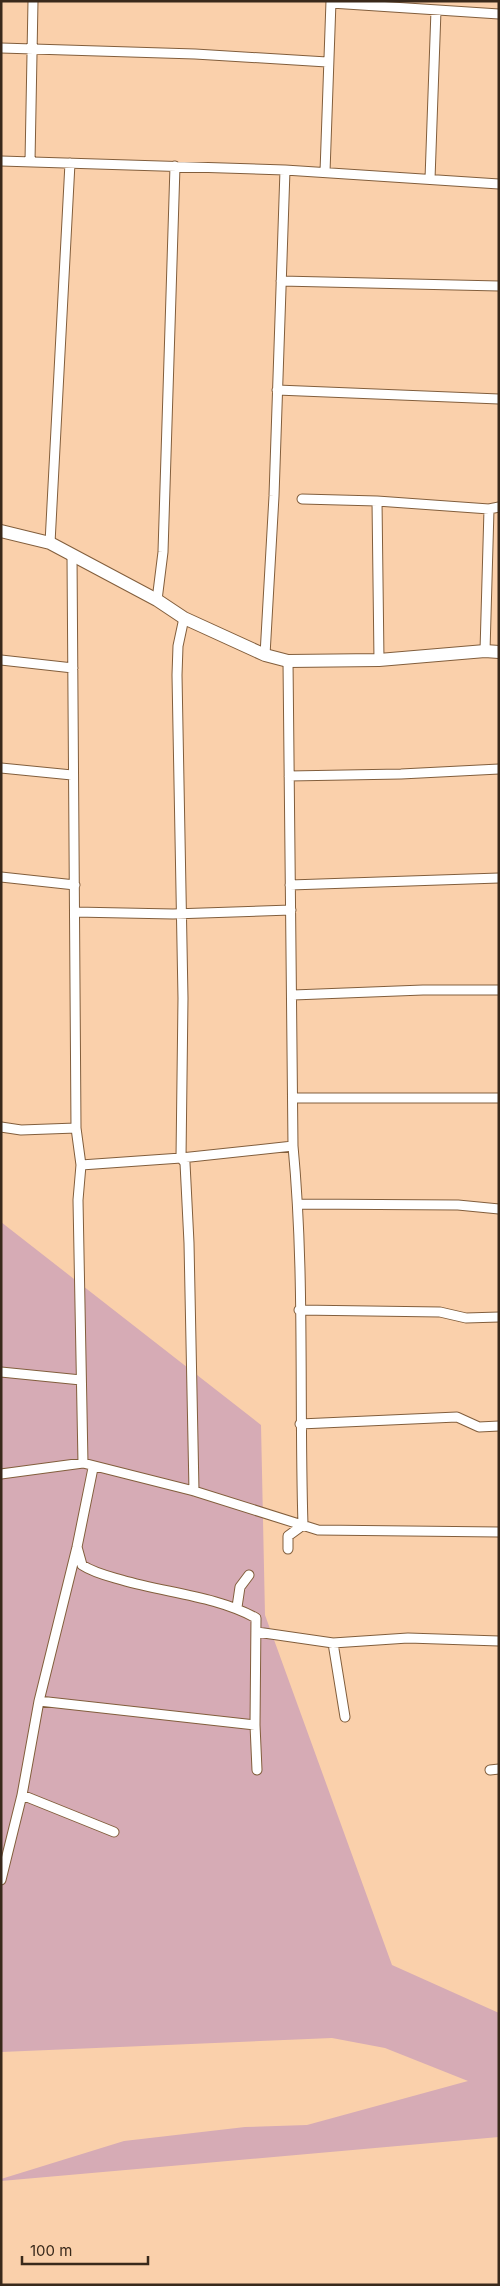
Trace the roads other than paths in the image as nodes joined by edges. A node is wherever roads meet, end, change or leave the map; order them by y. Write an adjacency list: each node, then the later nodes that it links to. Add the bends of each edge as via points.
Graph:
1 (33, 1): 6 (street)
2 (331, 2): 3 (street); 7 (street)
3 (436, 10): 4 (street); 14 (street)
4 (499, 14)
5 (1, 48): 6 (street)
6 (31, 49): 7 (street); 9 (street)
7 (327, 62): 13 (street)
8 (1, 161): 9 (street)
9 (30, 161): 10 (street)
10 (70, 163): 11 (street); 25 (street)
11 (175, 166): 12 (street); 27 (street, via 163,552)
12 (285, 170): 13 (street); 16 (street)
13 (325, 172): 14 (street)
14 (430, 180): 15 (street)
15 (499, 184)
16 (281, 281): 17 (street); 18 (street)
17 (499, 286)
18 (277, 390): 19 (street); 31 (street)
19 (499, 399)
20 (302, 499): 21 (street)
21 (377, 501): 23 (street); 33 (street)
22 (499, 507): 23 (street)
23 (489, 509): 29 (street)
24 (1, 531): 25 (street)
25 (50, 543): 26 (street)
26 (72, 555): 27 (street); 35 (street)
27 (157, 600): 28 (street)
28 (184, 618): 31 (street); 46 (street, via 178,646 177,675)
29 (485, 651): 30 (street); 33 (street)
30 (499, 652)
31 (265, 655): 34 (street)
32 (1, 660): 35 (street)
33 (379, 660): 34 (street)
34 (288, 661): 39 (street)
35 (73, 668): 38 (street)
36 (1, 768): 38 (street)
37 (499, 769): 39 (street)
38 (72, 775): 42 (street)
39 (289, 776): 43 (street)
40 (1, 877): 42 (street)
41 (499, 878): 43 (street)
42 (75, 885): 45 (street)
43 (290, 885): 44 (street)
44 (291, 910): 46 (street); 48 (street)
45 (75, 912): 46 (street); 52 (street)
46 (181, 913): 54 (street)
47 (499, 990): 48 (street)
48 (293, 995): 49 (street)
49 (294, 1098): 50 (street); 53 (street)
50 (499, 1098)
51 (1, 1128): 52 (street)
52 (76, 1128): 55 (street)
53 (293, 1146): 54 (street); 56 (street)
54 (180, 1158): 55 (street); 67 (street, via 185,1163 190,1243)
55 (81, 1165): 61 (street, via 78,1200)
56 (299, 1204): 57 (street, via 458,1205); 58 (street)
57 (499, 1209)
58 (299, 1310): 59 (street, via 440,1312 466,1318); 62 (street)
59 (499, 1317)
60 (1, 1372): 61 (street)
61 (81, 1380): 64 (street)
62 (300, 1424): 63 (street, via 457,1417 479,1426); 68 (street)
63 (499, 1426)
64 (83, 1464): 65 (street); 66 (street)
65 (93, 1468): 67 (street); 70 (street)
66 (1, 1474)
67 (194, 1492): 68 (street)
68 (303, 1525): 69 (street, via 337,1531); 71 (street, via 288,1536)
69 (499, 1532)
70 (77, 1547): 73 (street, via 82,1565 92,1571); 77 (street)
71 (288, 1550)
72 (249, 1575): 73 (street, via 240,1587)
73 (237, 1607): 74 (street, via 256,1618)
74 (257, 1632): 76 (street); 79 (street)
75 (499, 1641): 76 (street, via 408,1638)
76 (333, 1643): 78 (street)
77 (39, 1701): 79 (street); 81 (street)
78 (345, 1716)
79 (255, 1725): 80 (street)
80 (257, 1770)
81 (22, 1795): 82 (street); 83 (street)
82 (114, 1832)
83 (1, 1880)

